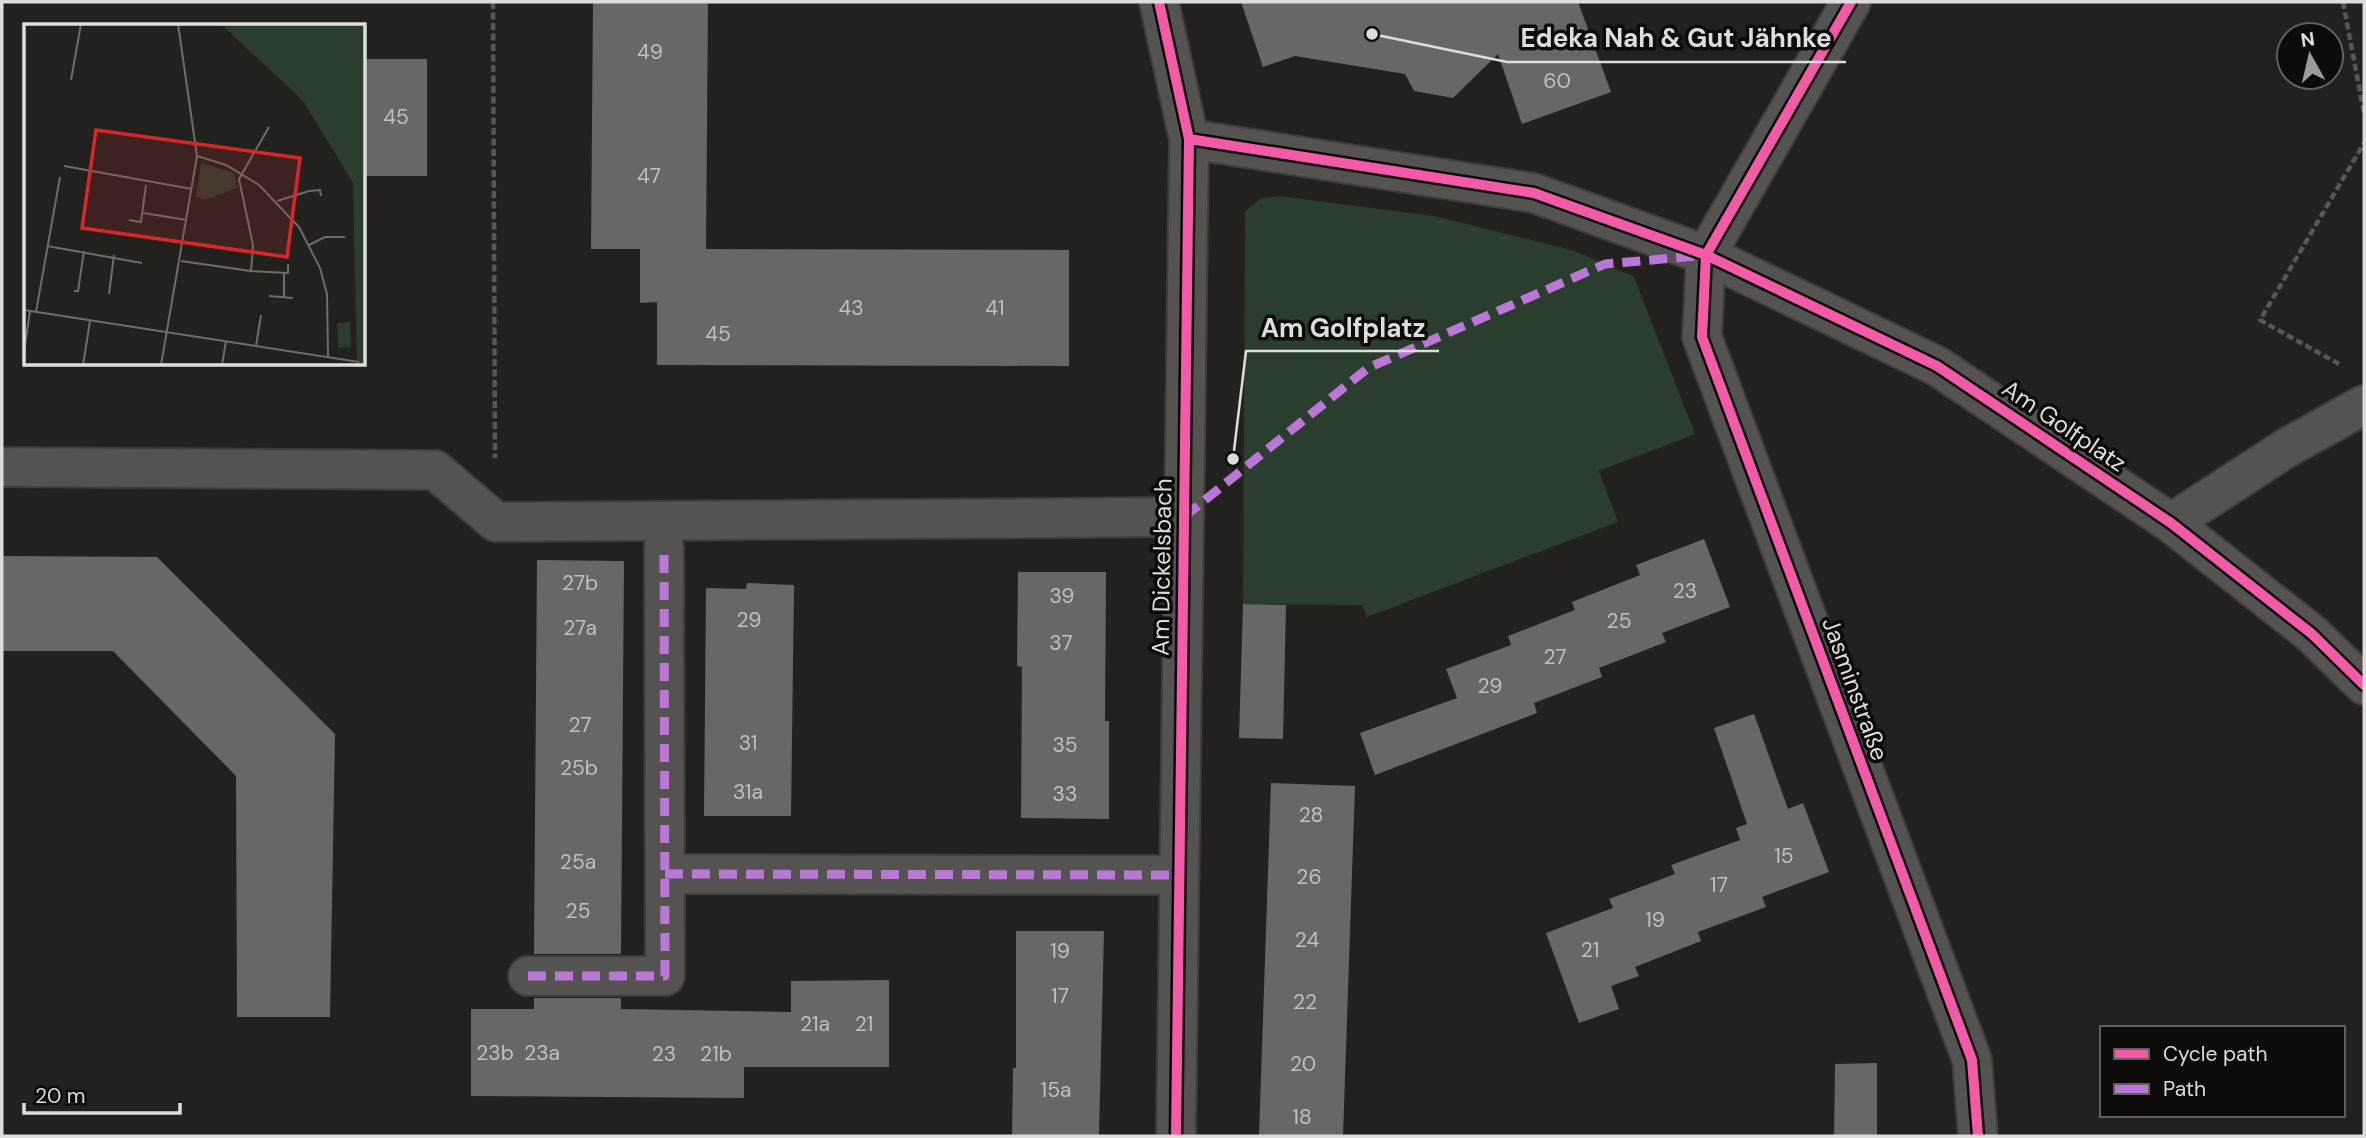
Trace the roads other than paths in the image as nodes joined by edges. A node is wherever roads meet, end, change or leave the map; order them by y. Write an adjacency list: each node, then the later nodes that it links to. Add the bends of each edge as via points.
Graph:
1 (1159, 2): 3 (street, Am Dickelsbach)
2 (1851, 2): 4 (street)
3 (1189, 139): 4 (street, Am Golfplatz, via 1534,193); 7 (street, Am Dickelsbach)
4 (1706, 255): 8 (street, Am Golfplatz, via 1937,366); 15 (street, Jasminstraße, via 1702,337 1972,1059)
5 (2364, 405): 8 (street, via 2288,447)
6 (2, 467): 7 (street, via 435,470 496,522)
7 (1184, 517): 12 (street, Am Dickelsbach)
8 (2171, 523): 10 (street, Am Golfplatz, via 2312,634)
9 (664, 547): 11 (street)
10 (2364, 685)
11 (665, 874): 12 (street); 13 (street, via 665,976)
12 (1179, 875): 14 (street, Am Dickelsbach)
13 (528, 976)
14 (1176, 1136)
15 (1978, 1136)

